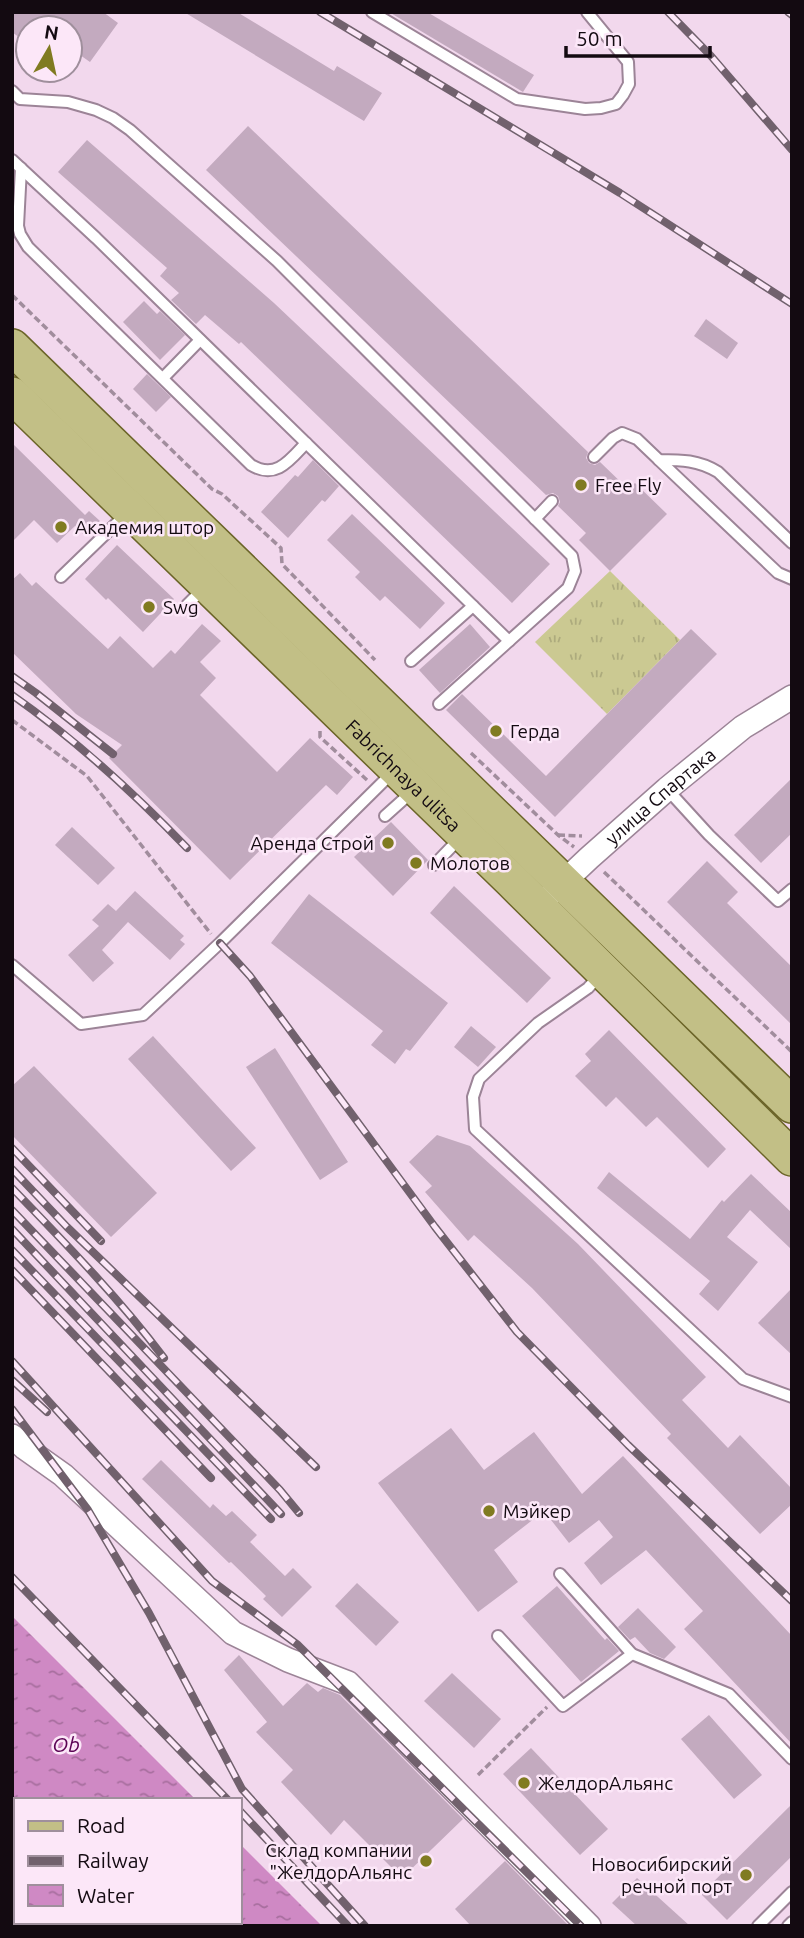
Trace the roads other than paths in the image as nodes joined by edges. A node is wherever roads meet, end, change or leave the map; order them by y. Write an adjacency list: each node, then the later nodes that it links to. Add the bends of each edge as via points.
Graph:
1 (372, 12): 2 (lane, via 517,99 601,108 616,104 623,95 629,84 628,62)
2 (587, 12)
3 (15, 99): 14 (lane, via 79,105 130,130 277,261)
4 (16, 164): 5 (lane); 7 (lane, via 18,226 28,247)
5 (200, 340): 7 (lane); 9 (lane)
6 (12, 347): 30 (main road, Fabrichnaya ulitsa, via 154,487 547,846)
7 (163, 378): 9 (lane, via 259,470 283,467)
8 (12, 395): 25 (main road, Fabrichnaya ulitsa)
9 (306, 443): 20 (lane)
10 (594, 457): 11 (lane, via 622,433 637,439)
11 (659, 460): 15 (lane, via 689,460 718,472); 17 (lane, via 778,573)
12 (552, 501): 14 (lane)
13 (122, 518): 16 (lane)
14 (535, 519): 21 (lane, via 572,556 574,580)
15 (792, 543)
16 (61, 577)
17 (792, 579)
18 (197, 595): 19 (lane)
19 (187, 605)
20 (473, 606): 21 (lane); 22 (lane)
21 (509, 641): 24 (lane)
22 (411, 661)
23 (792, 697): 26 (street, улица Спартака, via 743,727)
24 (439, 704)
25 (407, 778): 27 (lane); 28 (main road, Fabrichnaya ulitsa); 33 (lane, via 143,1015 81,1024)
26 (667, 789): 30 (street, улица Спартака, via 588,847); 31 (lane, via 778,901)
27 (385, 816)
28 (464, 834): 29 (lane); 32 (main road, Fabrichnaya ulitsa)
29 (433, 865)
30 (563, 882): 32 (street, улица Спартака); 35 (main road, Fabrichnaya ulitsa)
31 (792, 889)
32 (538, 906): 34 (main road, Fabrichnaya ulitsa)
33 (12, 965)
34 (603, 971): 36 (main road, Fabrichnaya ulitsa); 37 (lane, via 478,1079 473,1097 475,1129 743,1379)
35 (792, 1105)
36 (792, 1158)
37 (792, 1397)
38 (12, 1436): 45 (street, via 63,1475 233,1633 348,1683)
39 (560, 1574): 41 (lane)
40 (498, 1636): 41 (lane, via 563,1706)
41 (632, 1654): 42 (lane, via 729,1694)
42 (792, 1759)
43 (792, 1892): 46 (lane)
44 (792, 1922): 47 (lane)
45 (589, 1926)
46 (758, 1926)
47 (788, 1926)

